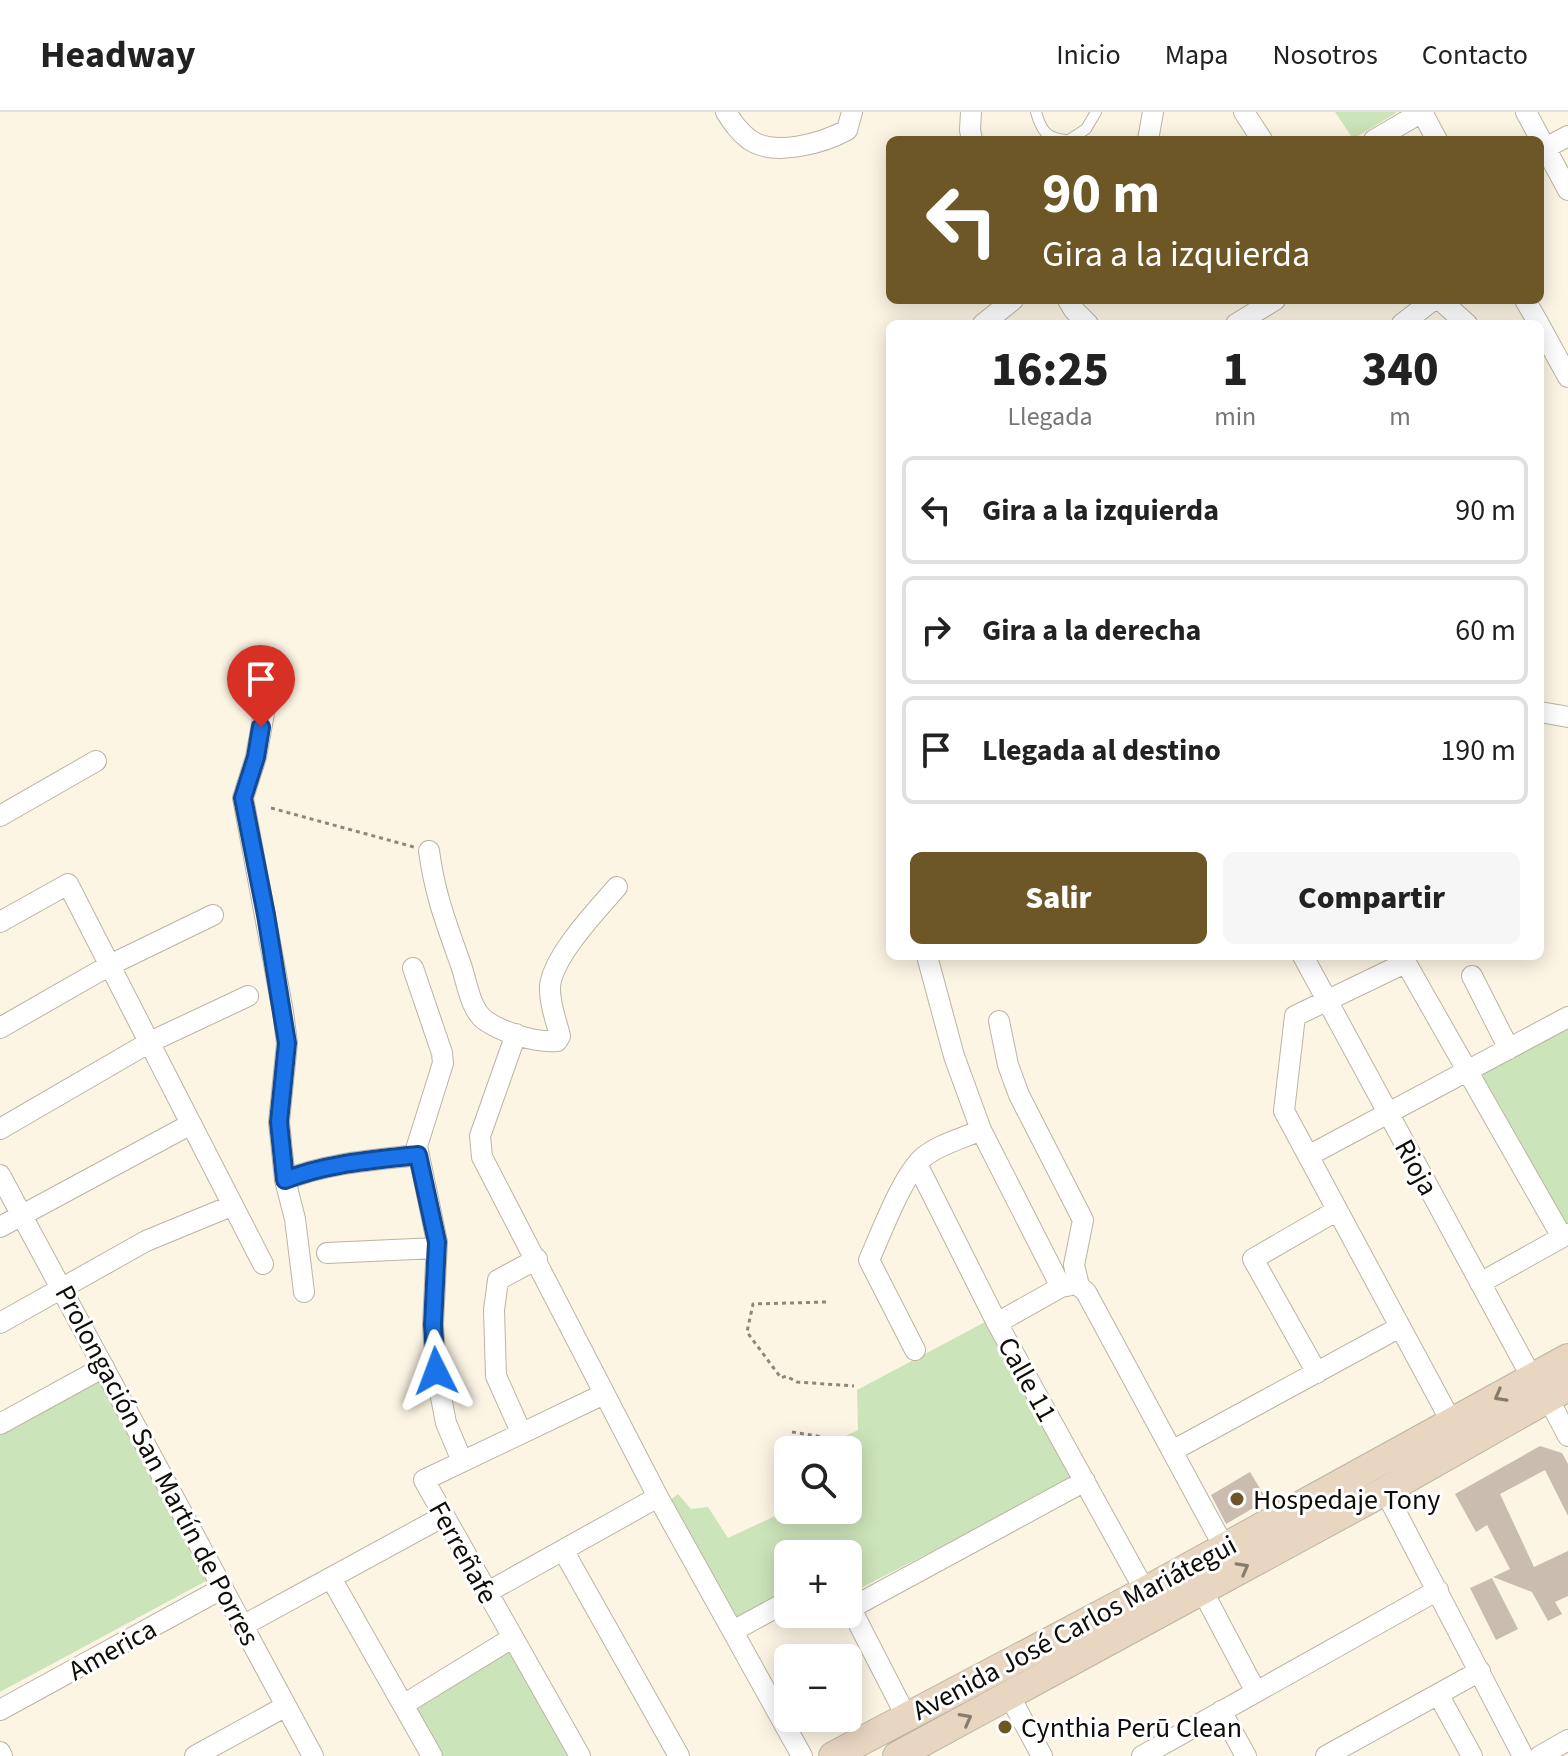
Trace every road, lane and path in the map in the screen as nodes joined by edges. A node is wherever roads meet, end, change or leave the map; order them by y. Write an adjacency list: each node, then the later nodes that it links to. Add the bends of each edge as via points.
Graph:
1 (726, 112): 2 (street, via 754,143 774,146 830,140 847,130)
2 (852, 112)
3 (971, 112): 10 (street)
4 (1036, 112): 11 (lane, via 1039,126)
5 (1096, 112): 12 (lane, via 1086,129)
6 (1153, 112): 13 (street)
7 (1244, 112): 14 (street)
8 (1422, 112): 15 (street); 16 (street)
9 (1526, 112): 17 (street)
10 (972, 136)
11 (1049, 136)
12 (1074, 136)
13 (1149, 136)
14 (1259, 136)
15 (1381, 136)
16 (1435, 136)
17 (1537, 136)
18 (1568, 136): 19 (street)
19 (1544, 149)
20 (1544, 152): 21 (street)
21 (1568, 190)
22 (1008, 304): 27 (street)
23 (1070, 304): 28 (street)
24 (1268, 304): 29 (street)
25 (1428, 304): 30 (street)
26 (1444, 304): 31 (street)
27 (988, 320)
28 (1084, 320)
29 (1242, 320)
30 (1407, 320)
31 (1462, 320)
32 (1544, 334): 33 (street)
33 (1568, 377)
34 (270, 680): 67 (street, via 243,798 287,1043 279,1122)
35 (1544, 713): 36 (street)
36 (1568, 717)
37 (96, 761): 39 (street)
38 (271, 808): 40 (path)
39 (0, 816)
40 (429, 851): 55 (street, via 445,924 471,997 484,1020)
41 (617, 887): 55 (street, via 567,949 550,983 557,1041)
42 (213, 915): 47 (street)
43 (0, 922): 47 (street, via 68,884)
44 (928, 960): 62 (street)
45 (1306, 960): 51 (street, Rioja)
46 (1403, 960): 51 (street); 58 (street)
47 (110, 965): 54 (street); 56 (street)
48 (413, 968): 63 (street, via 443,1063 420,1130)
49 (1472, 976): 57 (street)
50 (248, 996): 56 (street)
51 (1327, 1002): 59 (street, Rioja); 64 (street, via 1295,1016 1284,1098 1284,1111)
52 (1568, 1017): 57 (street)
53 (999, 1021): 78 (street, via 1019,1095 1083,1220)
54 (0, 1028)
55 (516, 1034): 75 (street, via 479,1148)
56 (150, 1042): 60 (street); 61 (street)
57 (1509, 1049): 58 (street)
58 (1466, 1072): 59 (street); 72 (street)
59 (1388, 1115): 64 (street); 77 (street, Rioja)
60 (191, 1124): 68 (street); 70 (street)
61 (0, 1129)
62 (981, 1130): 65 (street); 78 (street)
63 (418, 1155): 67 (street, via 307,1171); 73 (street)
64 (1308, 1156): 69 (street)
65 (917, 1164): 83 (street, Calle 11); 85 (street, via 869,1260)
66 (0, 1175): 70 (street, Prolongación San Martín de Porres)
67 (285, 1180): 80 (street)
68 (231, 1206): 76 (street); 79 (street, via 146,1241)
69 (1336, 1211): 84 (street); 88 (street, via 1253,1259)
70 (23, 1215): 71 (street); 79 (street, Prolongación San Martín de Porres)
71 (0, 1227)
72 (1565, 1236): 77 (street)
73 (436, 1248): 74 (street); 99 (street, via 436,1371 446,1423)
74 (327, 1253)
75 (537, 1259): 91 (street); 94 (street, via 498,1280 494,1310 496,1376)
76 (263, 1264)
77 (1480, 1283): 90 (street, Rioja)
78 (1070, 1287): 83 (street); 98 (street, via 1086,1292)
79 (63, 1289): 82 (street); 87 (street, Prolongación San Martín de Porres)
80 (304, 1292)
81 (826, 1302): 89 (path, via 753,1304 747,1332 781,1378)
82 (0, 1323)
83 (997, 1323): 100 (street, Calle 11)
84 (1400, 1327): 88 (street); 92 (street)
85 (915, 1350)
86 (1568, 1358): 90 (main road, Avenida José Carlos Mariátegui)
87 (104, 1367): 93 (street); 107 (street, Prolongación San Martín de Porres)
88 (1317, 1373): 98 (street)
89 (854, 1386)
90 (1550, 1388): 92 (main road, Avenida José Carlos Mariátegui, one-way to 92); 97 (street, Rioja); 101 (main road, Avenida José Carlos Mariátegui)
91 (604, 1394): 94 (street, Ferreñafe); 102 (street)
92 (1452, 1423): 104 (main road, Avenida José Carlos Mariátegui)
93 (0, 1424)
94 (521, 1432): 99 (street, Ferreñafe)
95 (792, 1432): 96 (path)
96 (817, 1436)
97 (1568, 1436)
98 (1172, 1451): 104 (street)
99 (462, 1461): 103 (street, Ferreñafe, via 424,1480)
100 (1085, 1481): 111 (street); 112 (street, Calle 11)
101 (1385, 1491): 108 (main road, Avenida José Carlos Mariátegui, one-way to 101); 109 (street)
102 (658, 1497): 105 (street); 116 (street)
103 (444, 1516): 106 (street); 110 (street, Ferreñafe)
104 (1224, 1547): 112 (main road, Avenida José Carlos Mariátegui)
105 (563, 1550): 110 (street); 134 (street)
106 (331, 1578): 114 (street); 122 (street)
107 (223, 1588): 114 (street, Prolongación San Martín de Porres); 124 (street, America)
108 (1202, 1590): 112 (main road, Avenida José Carlos Mariátegui); 119 (street)
109 (1438, 1590): 118 (street); 119 (street)
110 (486, 1593): 117 (street, Ferreñafe)
111 (862, 1599)
112 (1132, 1607): 121 (main road, Avenida José Carlos Mariátegui); 126 (main road, Avenida José Carlos Mariátegui)
113 (774, 1609): 116 (street)
114 (244, 1625): 123 (street, Prolongación San Martín de Porres)
115 (862, 1628): 126 (street)
116 (733, 1631): 135 (street)
117 (512, 1638): 122 (street); 133 (street, Ferreñafe)
118 (1480, 1671): 120 (street); 141 (street)
119 (1256, 1692): 125 (street)
120 (1438, 1694): 129 (street); 140 (street)
121 (1009, 1695): 128 (main road, Avenida José Carlos Mariátegui, one-way to 121); 137 (street)
122 (403, 1705): 132 (street)
123 (286, 1706): 130 (street); 131 (street, Prolongación San Martín de Porres)
124 (0, 1710)
125 (1221, 1711): 138 (street); 139 (street)
126 (906, 1716): 136 (main road, Avenida José Carlos Mariátegui)
127 (1568, 1740): 142 (street)
128 (908, 1753)
129 (1335, 1754)
130 (195, 1756)
131 (313, 1756)
132 (432, 1756)
133 (580, 1756)
134 (679, 1756)
135 (802, 1756)
136 (833, 1756)
137 (1042, 1756)
138 (1142, 1756)
139 (1246, 1756)
140 (1472, 1756)
141 (1523, 1756)
142 (1540, 1756)

